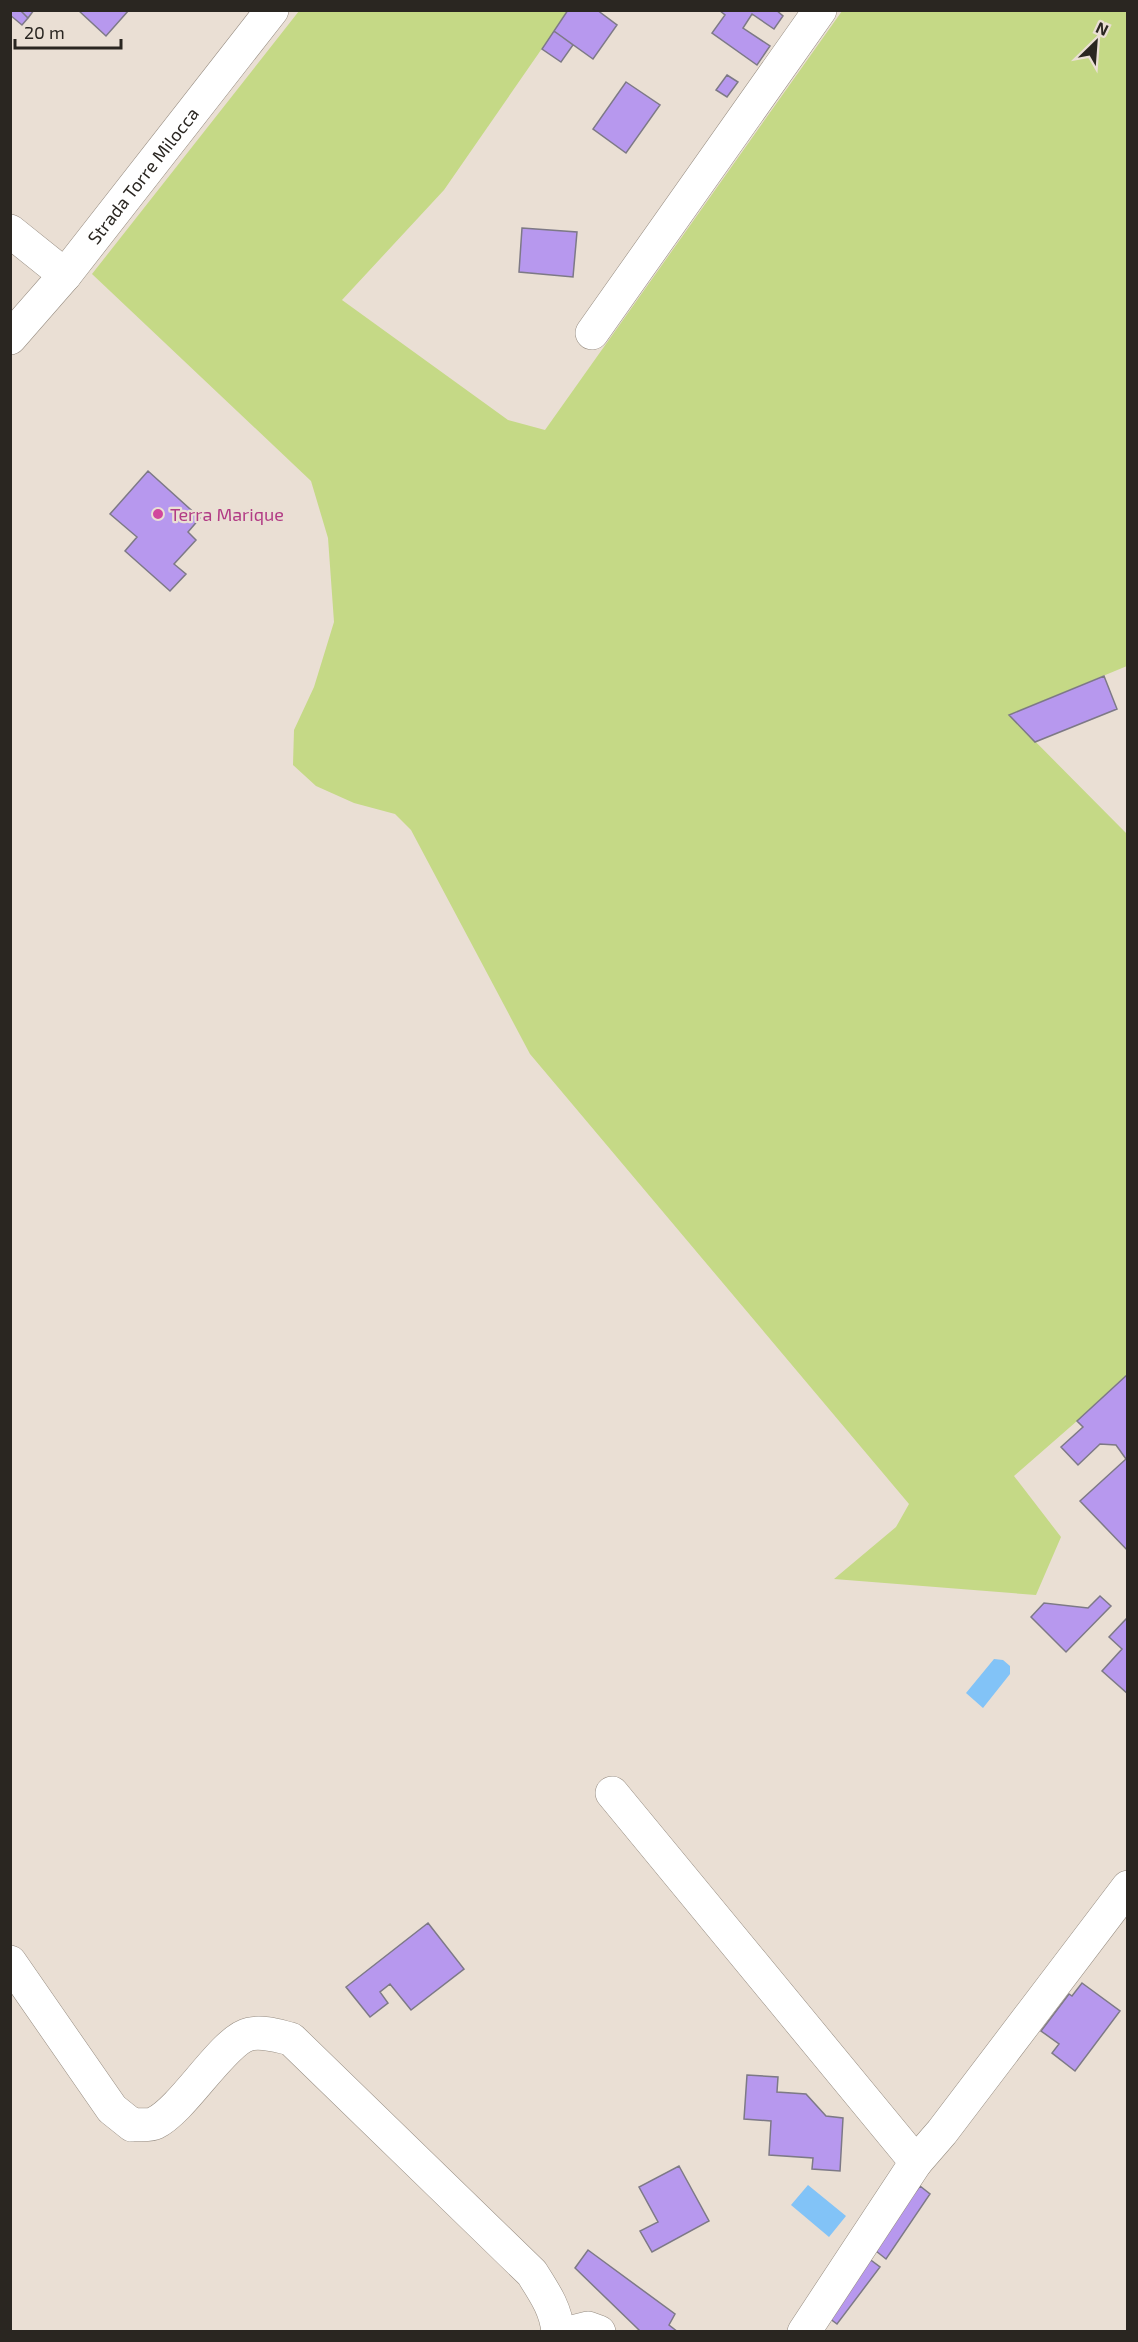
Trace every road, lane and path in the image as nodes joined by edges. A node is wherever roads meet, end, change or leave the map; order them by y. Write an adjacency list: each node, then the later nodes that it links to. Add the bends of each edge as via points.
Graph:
1 (272, 10): 4 (street, Strada Torre Milocca)
2 (820, 10): 5 (street)
3 (10, 231): 4 (street)
4 (65, 275): 6 (street, Strada Torre Milocca)
5 (592, 333)
6 (10, 338)
7 (612, 1793): 10 (street)
8 (1128, 1887): 10 (street)
9 (10, 1962): 11 (street, via 112,2109 132,2125 154,2124 175,2108 228,2049 248,2034 291,2039 532,2274 548,2298)
10 (916, 2162): 14 (street)
11 (558, 2331)
12 (572, 2331): 13 (street)
13 (599, 2331)
14 (804, 2331)

